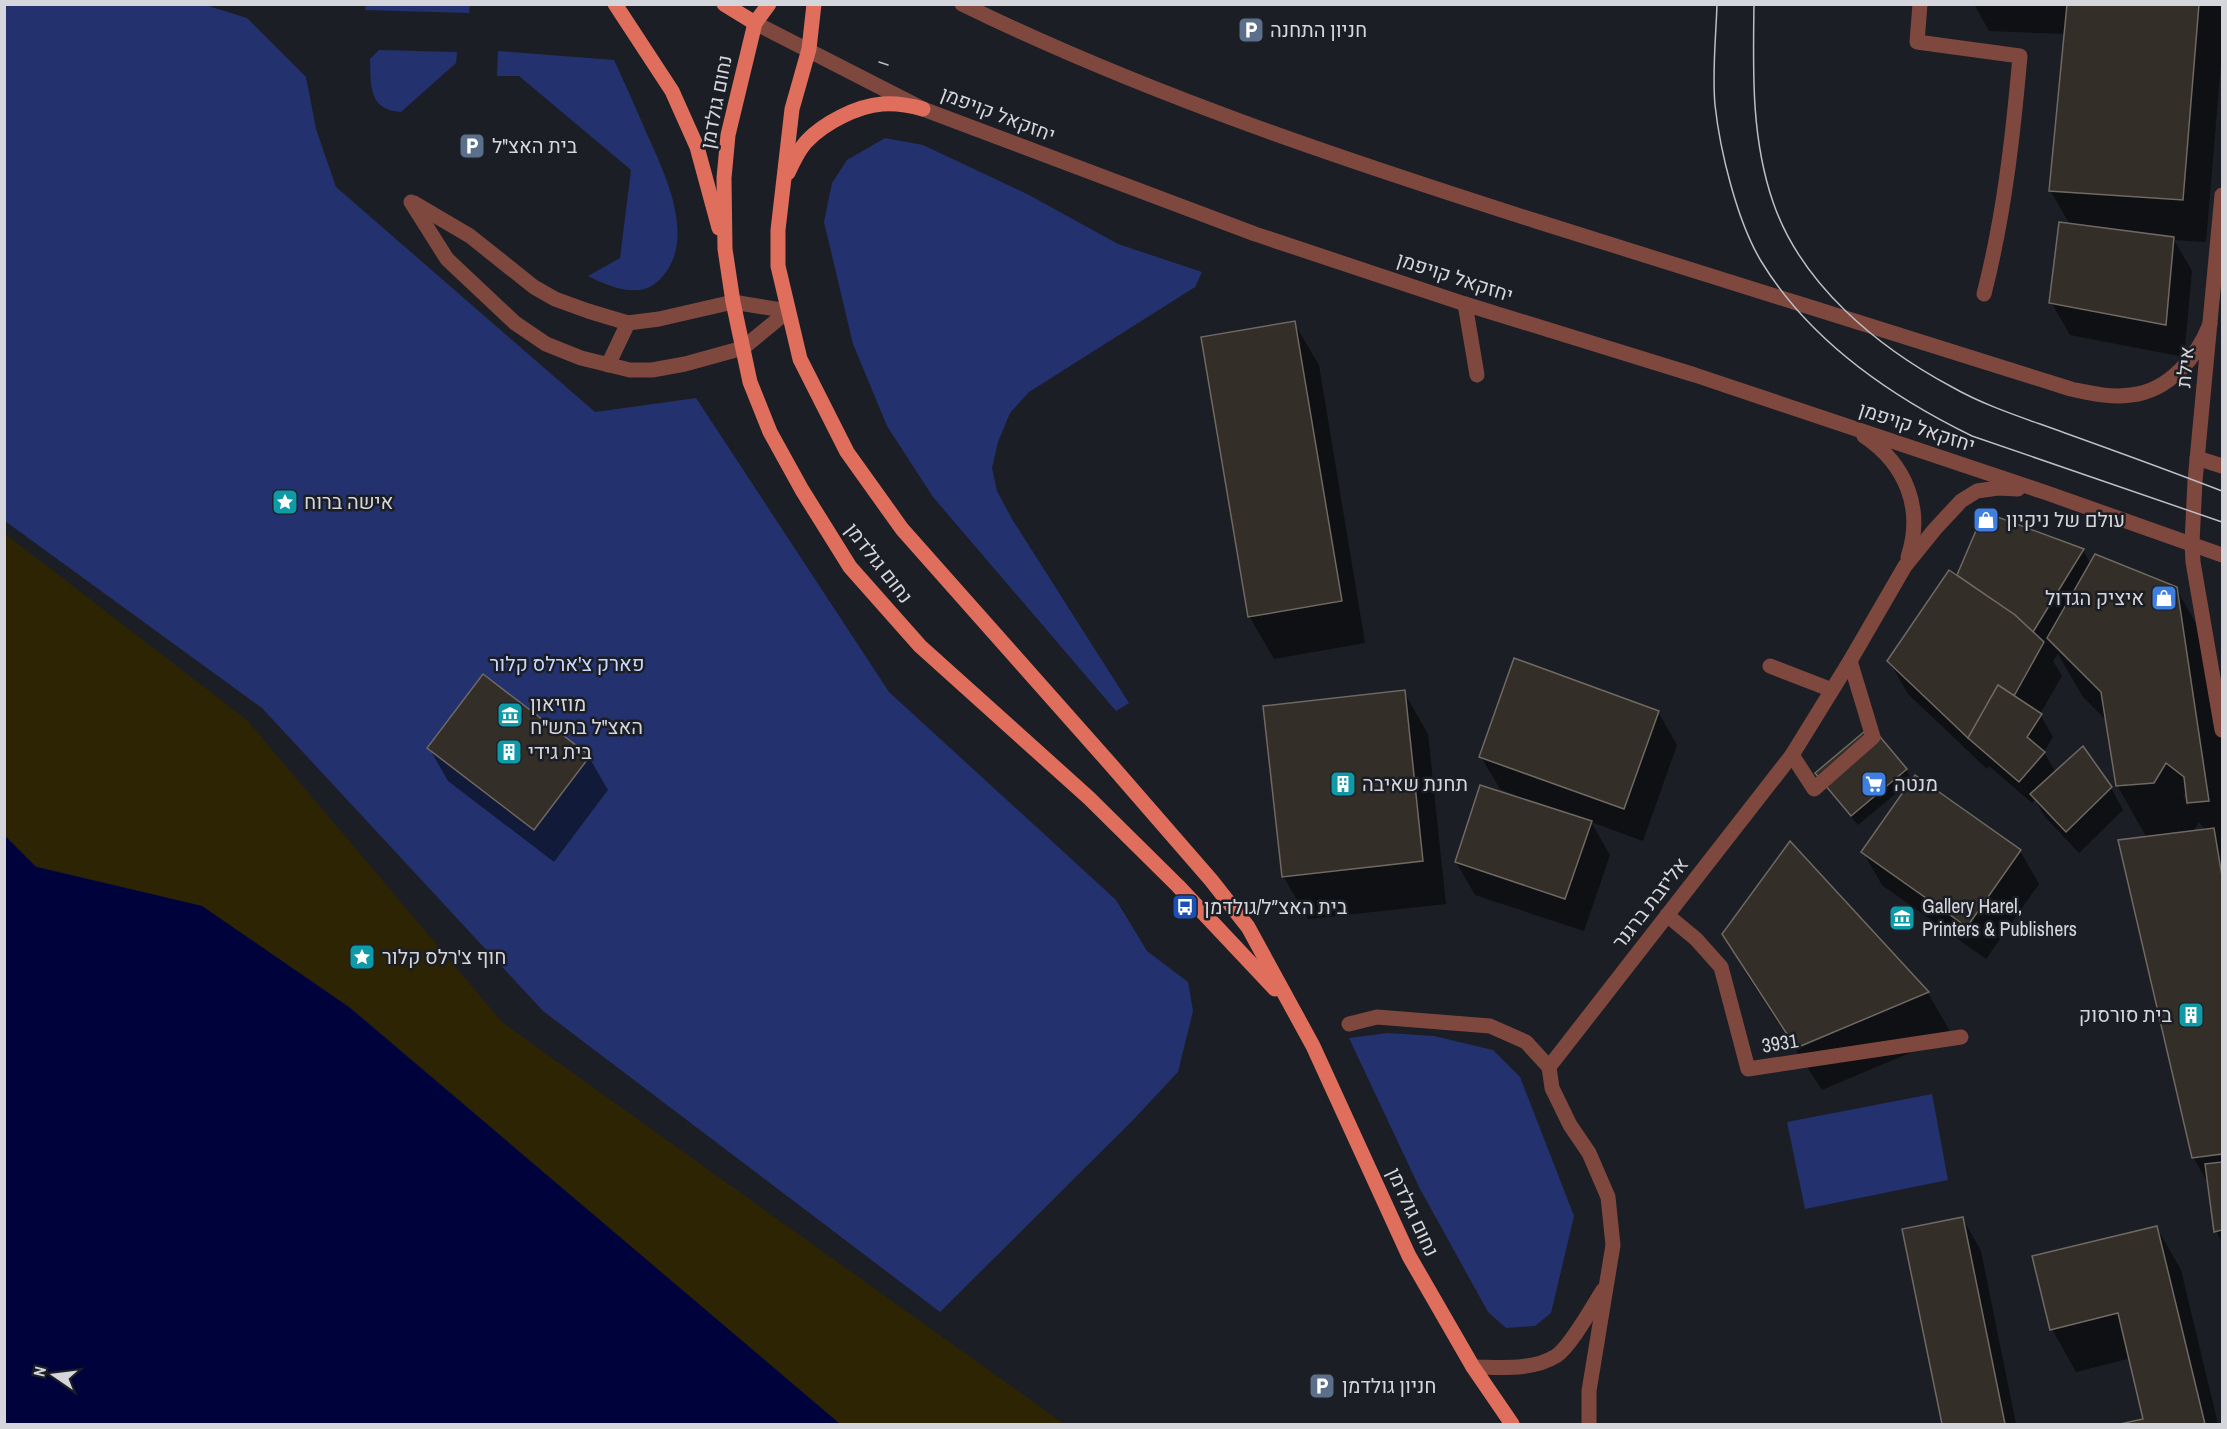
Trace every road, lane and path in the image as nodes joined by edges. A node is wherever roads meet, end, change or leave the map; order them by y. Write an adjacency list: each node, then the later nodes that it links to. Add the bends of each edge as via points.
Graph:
1 (615, 4): 13 (main road, via 672,91 697,147)
2 (724, 4): 7 (main road, יחזקאל קויפמן)
3 (769, 4): 7 (main road, נחום גולדמן)
4 (814, 4): 8 (main road, נחום גולדמן)
5 (962, 4): 19 (street, via 1104,67 1391,175 2071,389 2118,396 2157,387 2199,349)
6 (1920, 4): 14 (street, via 1917,42 2020,56 2012,141)
7 (755, 23): 8 (street, יחזקאל קויפמן); 13 (main road, נחום גולדמן, via 728,135)
8 (809, 49): 9 (street, יחזקאל קויפמן); 10 (main road, נחום גולדמן, via 792,109)
9 (923, 109): 10 (main road, via 879,104 840,118 806,141); 16 (street, יחזקאל קויפמן, via 1255,234)
10 (781, 192): 17 (main road, נחום גולדמן, via 778,266)
11 (2223, 195): 12 (street, אילת)
12 (2222, 204): 19 (street, אילת)
13 (725, 249): 15 (main road, נחום גולדמן)
14 (1984, 294)
15 (734, 302): 17 (street); 18 (street); 20 (main road, נחום גולדמן)
16 (1465, 304): 22 (street); 23 (street, יחזקאל קויפמן)
17 (788, 311): 20 (street); 36 (main road, נחום גולדמן, via 800,359 847,452 895,519 1211,880 1248,927)
18 (628, 322): 21 (street); 21 (street, via 555,299 470,236 411,202 447,259 515,323 546,344)
19 (2210, 324): 24 (street, אילת)
20 (743, 348): 21 (street, via 652,370); 36 (main road, נחום גולדמן, via 750,382 770,432 850,567 920,646 1089,798)
21 (608, 365)
22 (1477, 375)
23 (1853, 428): 26 (street, יחזקאל קויפמן); 29 (street, אליזבת ברגנר, via 1886,454 1906,483 1915,518)
24 (2197, 458): 25 (street); 27 (street, אילת)
25 (2223, 466)
26 (2047, 493): 27 (street, יחזקאל קויפמן); 29 (street, אליזבת ברגנר, via 2013,488 1977,491 1961,501)
27 (2192, 543): 28 (street, יחזקאל קויפמן); 33 (street, אילת)
28 (2223, 555)
29 (1905, 566): 30 (street, אליזבת ברגנר)
30 (1850, 662): 32 (street, אליזבת ברגנר); 34 (street, via 1873,737 1814,789)
31 (1770, 666): 32 (street)
32 (1832, 690): 34 (street, אליזבת ברגנר)
33 (2223, 730)
34 (1792, 755): 35 (street, אליזבת ברגנר)
35 (1667, 915): 38 (street, 3931, via 1721,967 1748,1069); 39 (street, אליזבת ברגנר)
36 (1294, 1009): 41 (main road, נחום גולדמן, via 1409,1256)
37 (1349, 1024): 39 (street, via 1377,1017 1490,1026 1526,1042)
38 (1961, 1037)
39 (1549, 1067): 40 (street, via 1552,1088 1608,1197 1613,1245)
40 (1606, 1285): 41 (street, via 1558,1355 1519,1367); 43 (street, via 1589,1391)
41 (1473, 1367): 42 (main road, נחום גולדמן)
42 (1512, 1425)
43 (1589, 1425)

